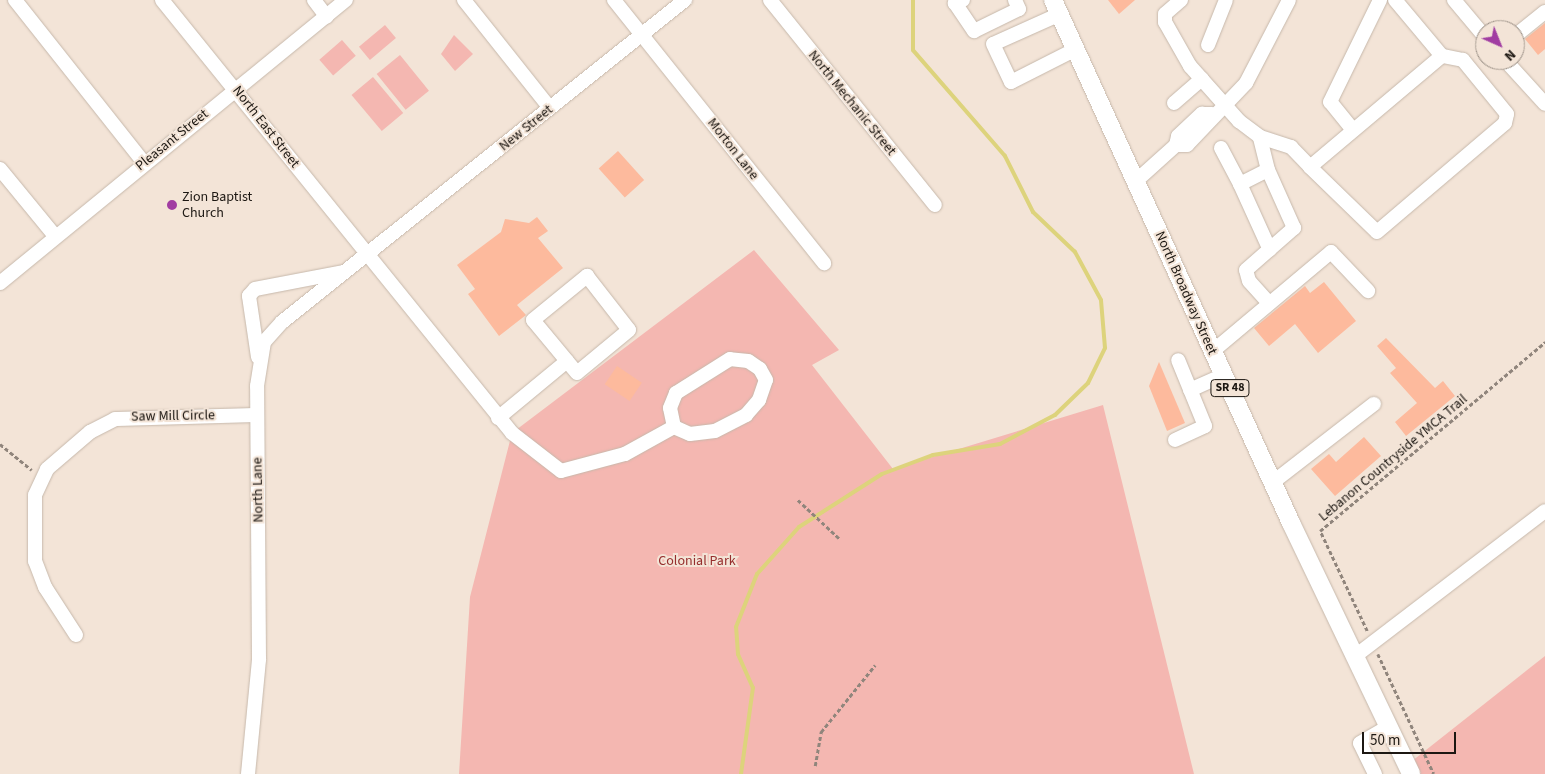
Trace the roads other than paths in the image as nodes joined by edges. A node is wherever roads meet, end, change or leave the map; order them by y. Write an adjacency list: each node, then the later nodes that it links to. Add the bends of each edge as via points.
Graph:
1 (15, 0): 38 (street)
2 (162, 0): 30 (street, North East Street)
3 (314, 0): 19 (street)
4 (346, 0): 19 (street, Pleasant Street)
5 (464, 0): 34 (street)
6 (614, 0): 23 (street, Morton Lane)
7 (685, 0): 23 (street, New Street)
8 (770, 0): 44 (street, North Mechanic Street)
9 (1015, 0): 20 (street, via 1019,9)
10 (1181, 0): 29 (street, via 1166,14 1165,22)
11 (1226, 0): 25 (street)
12 (1289, 0): 32 (street, via 1246,83)
13 (1380, 0): 35 (street, via 1330,102)
14 (1395, 0): 27 (street)
15 (1454, 0): 21 (street)
16 (958, 1): 20 (street, via 974,31)
17 (1057, 7): 24 (street); 26 (main road, North Broadway Street / SR 48)
18 (1545, 12): 22 (street)
19 (327, 16): 30 (street, Pleasant Street)
20 (995, 21): 24 (street)
21 (1475, 25)
22 (1525, 28)
23 (642, 34): 34 (street, New Street); 48 (street, Morton Lane)
24 (1004, 40): 26 (street, via 994,44 1011,82)
25 (1208, 44)
26 (1076, 49): 42 (main road, North Broadway Street / SR 48)
27 (1442, 56): 35 (street); 39 (street, via 1463,60 1507,114 1505,124 1376,232)
28 (1514, 70): 33 (street)
29 (1202, 79): 31 (street); 32 (street)
30 (236, 90): 38 (street, Pleasant Street); 47 (street, North East Street)
31 (1174, 103)
32 (1223, 104): 36 (street); 42 (street, via 1212,114 1210,124 1187,145 1176,145)
33 (1545, 104)
34 (550, 108): 47 (street, New Street)
35 (1353, 130): 39 (street)
36 (1260, 138): 39 (street, via 1291,147); 41 (street)
37 (1221, 148): 43 (street)
38 (144, 163): 45 (street, Pleasant Street)
39 (1310, 167)
40 (0, 169): 45 (street)
41 (1268, 170): 43 (street); 46 (street, via 1294,228)
42 (1136, 181): 53 (main road, North Broadway Street / SR 48)
43 (1240, 184): 46 (street)
44 (935, 205)
45 (55, 236): 50 (street, Pleasant Street)
46 (1270, 250): 52 (street, via 1246,270 1249,281)
47 (368, 256): 49 (street, North Lane); 61 (street)
48 (824, 263)
49 (348, 272): 54 (street, North Lane, via 269,334); 54 (street, via 255,289 249,296)
50 (0, 283)
51 (1368, 291): 52 (street, via 1331,252)
52 (1268, 302): 53 (street)
53 (1213, 351): 57 (main road, North Broadway Street / SR 48)
54 (258, 358): 60 (street, North Lane)
55 (1178, 360): 58 (street)
56 (567, 361): 56 (street, via 533,320 587,276 629,330 577,373); 61 (street)
57 (1224, 375): 58 (street); 64 (main road, North Broadway Street / SR 48)
58 (1190, 390): 63 (street, via 1205,426)
59 (1374, 404): 64 (street)
60 (257, 415): 66 (street, Saw Mill Circle, via 115,419 90,432 42,477 34,514 34,561 45,587); 69 (street, North Lane, via 259,660)
61 (498, 418): 62 (street, via 561,471 625,454)
62 (674, 427): 62 (street, via 690,434 715,431 746,415 766,380 760,369 730,359 676,393 670,408)
63 (1175, 440)
64 (1272, 482): 67 (main road, North Broadway Street / SR 48)
65 (1545, 511): 67 (street)
66 (76, 635)
67 (1354, 657): 68 (main road, North Broadway Street / SR 48)
68 (1388, 727): 70 (street, via 1360,743); 71 (main road, North Broadway Street / SR 48)
69 (248, 774)
70 (1375, 774)
71 (1411, 774)

